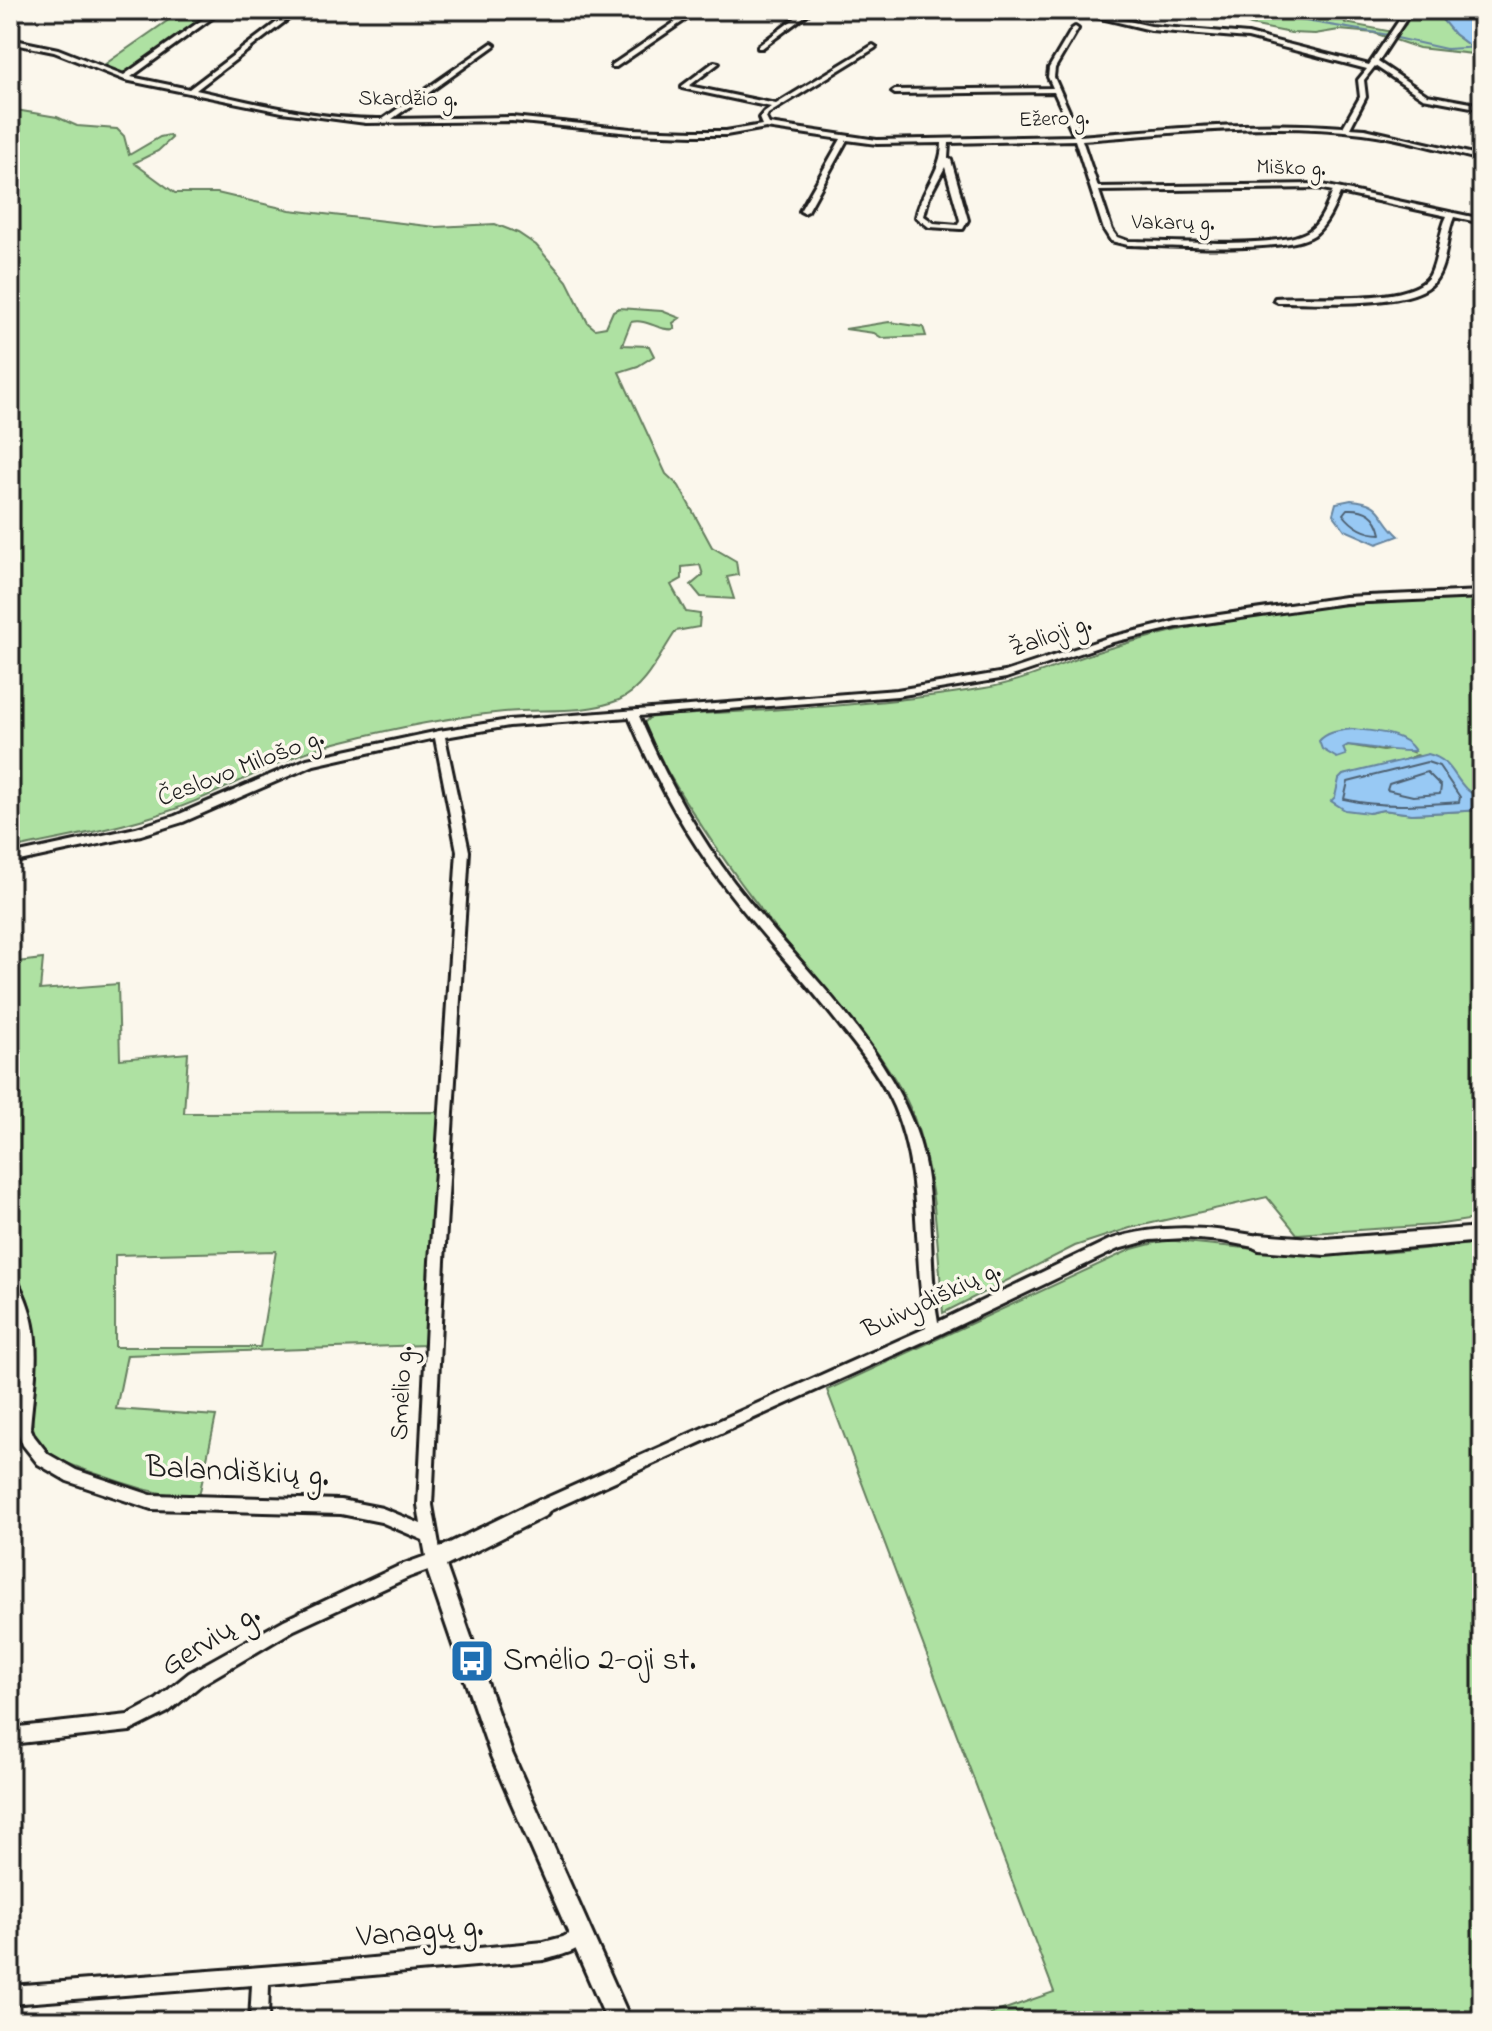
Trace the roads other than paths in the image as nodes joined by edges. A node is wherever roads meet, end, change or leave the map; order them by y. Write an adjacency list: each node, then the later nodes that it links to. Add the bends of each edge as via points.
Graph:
1 (220, 10): 16 (street)
2 (297, 10): 18 (street)
3 (697, 10): 14 (street)
4 (810, 10): 11 (street)
5 (1071, 10): 15 (street, via 1151,28 1248,36 1302,53)
6 (1395, 10): 7 (street)
7 (1409, 10): 15 (street)
8 (1075, 29): 17 (street, via 1052,68)
9 (10, 41): 16 (street, Skardžio g., via 56,50)
10 (492, 45): 22 (street)
11 (760, 47)
12 (873, 47): 20 (street)
13 (716, 63): 20 (street, via 684,87)
14 (614, 66)
15 (1374, 66): 21 (street, via 1425,97); 24 (street, via 1361,80 1363,97)
16 (125, 78): 18 (street, Skardžio g.)
17 (1055, 90): 19 (street); 25 (street, Vakarų g.)
18 (191, 91): 22 (street, Skardžio g., via 297,112)
19 (895, 92)
20 (778, 106): 23 (street, via 763,116)
21 (1482, 107)
22 (384, 121): 23 (street, Skardžio g., via 512,119 694,133)
23 (766, 126): 26 (street, Ežero g.)
24 (1346, 128): 25 (street, Ežero g., via 1241,127); 28 (street, Ežero g.)
25 (1078, 138): 27 (street, Ežero g.); 30 (street, Vakarų g.)
26 (844, 139): 27 (street, Ežero g.); 32 (street)
27 (946, 141): 29 (street)
28 (1482, 158)
29 (947, 160): 29 (street, via 920,217 932,225 960,227 964,220)
30 (1095, 189): 31 (street, Miško g.); 31 (street, Vakarų g., via 1113,237 1122,243 1143,243 1306,236 1325,216)
31 (1338, 189): 33 (street, Miško g.)
32 (804, 211)
33 (1452, 214): 34 (street, Miško g.); 35 (street, via 1434,273 1424,287 1363,298)
34 (1482, 221)
35 (1278, 300)
36 (1482, 594): 37 (street, Žalioji g., via 1345,600 1191,622 1110,640 1006,675 897,693)
37 (632, 713): 38 (street, Česlovo Milošo g.); 43 (street, via 684,821 740,899 850,1030 910,1131 924,1203)
38 (439, 734): 39 (street, Česlovo Milošo g., via 311,762 137,832); 45 (street, Smėlio g., via 463,851 437,1261)
39 (10, 859)
40 (1482, 1234): 41 (main road, Buivydiškių g., via 1325,1247)
41 (1259, 1242): 43 (street, Buivydiškių g., via 1182,1230 1137,1235)
42 (10, 1281): 45 (street, Balandiškių g., via 31,1336 23,1427 43,1459 72,1476 151,1502 341,1507 382,1515)
43 (933, 1331): 44 (street, Buivydiškių g.)
44 (540, 1508): 46 (main road, Buivydiškių g.)
45 (428, 1535): 46 (street, Smėlio g.)
46 (434, 1561): 47 (street, Gervių g., via 289,1625 130,1723); 48 (main road, Smėlio g., via 502,1756)
47 (10, 1736)
48 (581, 1936): 49 (street, Vanagų g., via 544,1951); 52 (main road, Smėlio g.)
49 (261, 1977): 50 (street, Vanagų g.); 51 (street)
50 (10, 1995)
51 (259, 2021)
52 (619, 2021)

